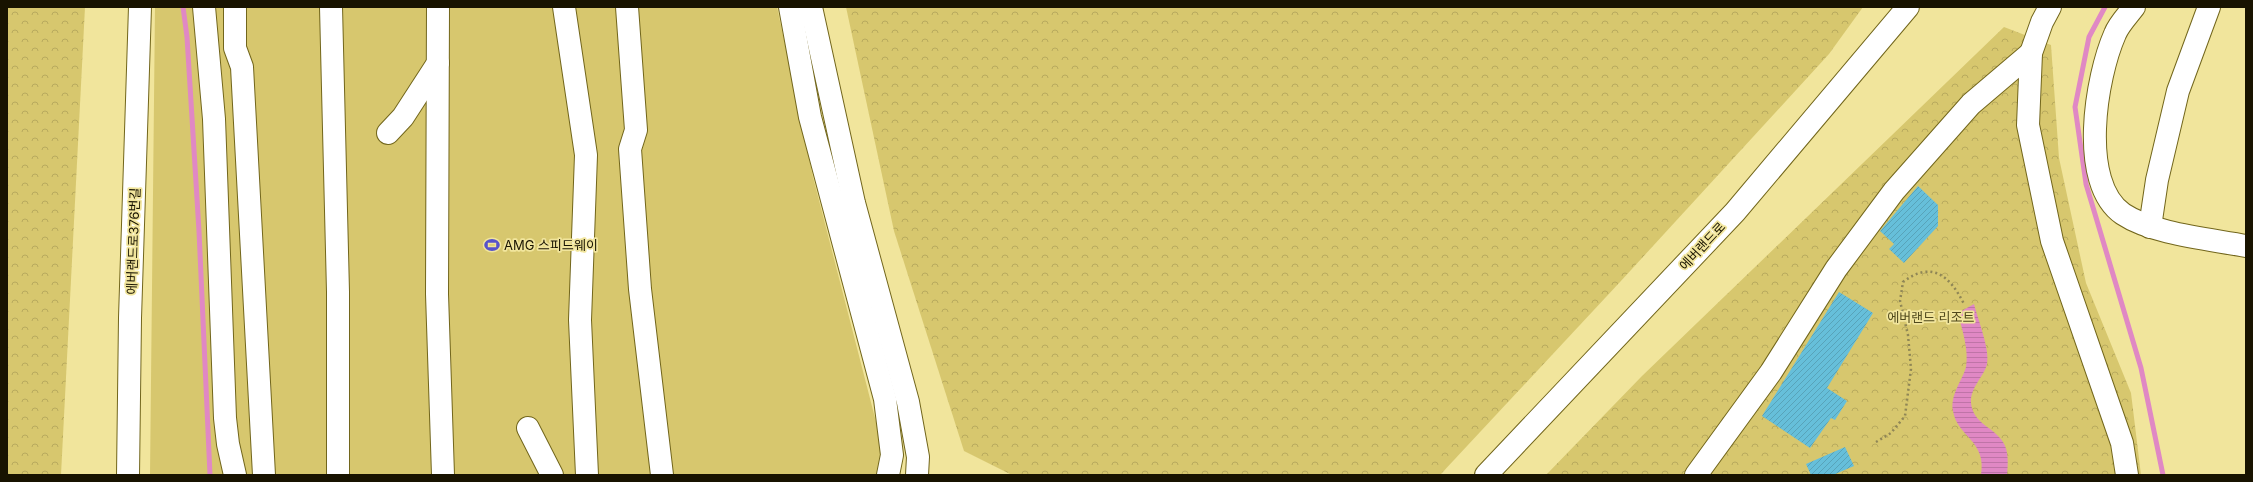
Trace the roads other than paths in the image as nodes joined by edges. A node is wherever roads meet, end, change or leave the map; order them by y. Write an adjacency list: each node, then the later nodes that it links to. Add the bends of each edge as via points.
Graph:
1 (140, 7): 22 (street, 에버랜드로376번길, via 130,310)
2 (204, 7): 17 (street)
3 (235, 7): 16 (street, via 235,48 242,67)
4 (331, 7): 25 (street, via 338,284)
5 (438, 7): 15 (street)
6 (564, 7): 28 (street, via 586,155 580,320)
7 (627, 7): 29 (street, via 636,130 630,149 640,289)
8 (790, 7): 30 (street, via 810,117 885,400 892,455)
9 (810, 7): 31 (street, via 854,203 908,402 918,457)
10 (1908, 7): 32 (street, 에버랜드로, via 1735,212)
11 (2050, 7): 14 (street)
12 (2134, 7): 19 (street, via 2115,32 2103,66 2096,117 2096,150 2102,183 2111,204 2124,214)
13 (2209, 7): 19 (street, via 2178,91 2157,180)
14 (2031, 53): 33 (street, via 1970,104 1894,191 1836,269 1772,372); 34 (street, via 2028,125 2052,241 2122,443)
15 (438, 63): 18 (street, via 403,117); 26 (street, via 437,294)
16 (244, 116): 17 (street); 24 (street)
17 (214, 119): 23 (street, via 225,418)
18 (388, 133)
19 (2150, 227): 20 (street)
20 (2246, 246)
21 (528, 428): 27 (street)
22 (128, 475)
23 (235, 475)
24 (264, 475)
25 (338, 475)
26 (443, 475)
27 (552, 475)
28 (587, 475)
29 (662, 475)
30 (888, 475)
31 (916, 475)
32 (1486, 475)
33 (1696, 475)
34 (2127, 475)

